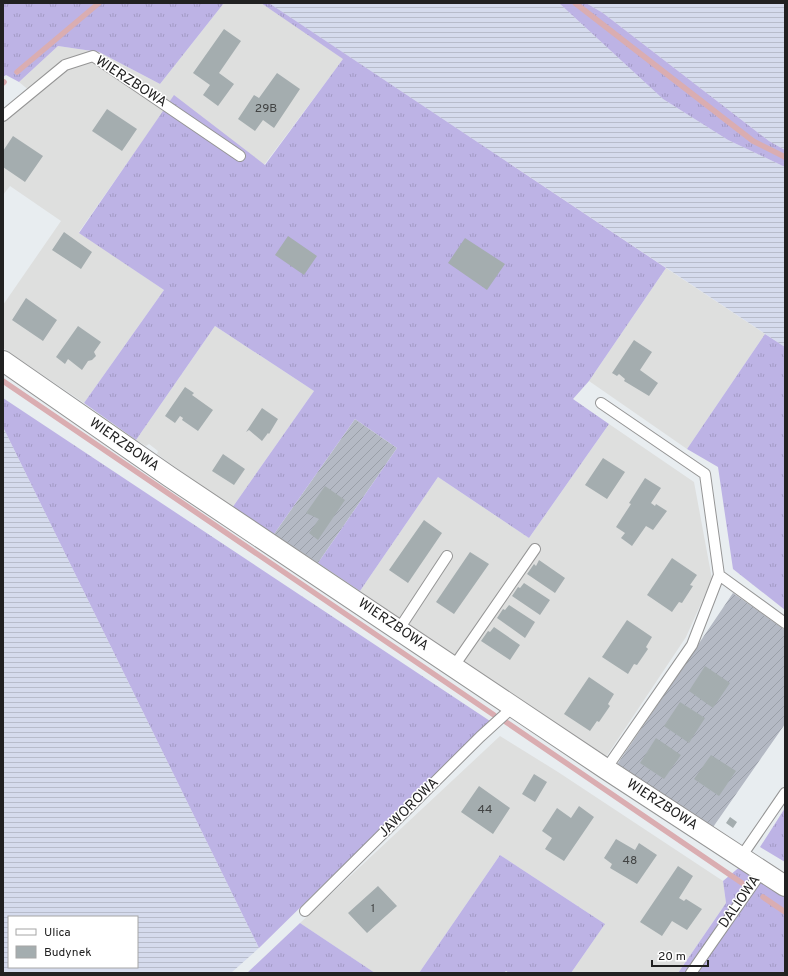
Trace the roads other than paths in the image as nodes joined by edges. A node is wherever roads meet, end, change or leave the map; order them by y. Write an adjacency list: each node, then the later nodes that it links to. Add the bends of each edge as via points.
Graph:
1 (3, 116): 2 (lane, WIERZBOWA, via 66,65 93,56)
2 (240, 156)
3 (3, 361): 9 (street, WIERZBOWA, via 170,477)
4 (601, 403): 7 (lane, via 705,474)
5 (535, 549): 10 (lane)
6 (448, 556): 9 (lane)
7 (719, 575): 8 (lane); 12 (lane, via 692,645)
8 (785, 623)
9 (399, 630): 10 (street, WIERZBOWA)
10 (454, 666): 11 (street, WIERZBOWA)
11 (514, 706): 12 (street, WIERZBOWA); 17 (lane, JAWOROWA)
12 (606, 769): 14 (street, WIERZBOWA)
13 (785, 793): 14 (lane)
14 (742, 858): 15 (street, WIERZBOWA)
15 (762, 871): 16 (street, WIERZBOWA); 18 (lane, DALIOWA)
16 (785, 886)
17 (305, 911)
18 (691, 973)

